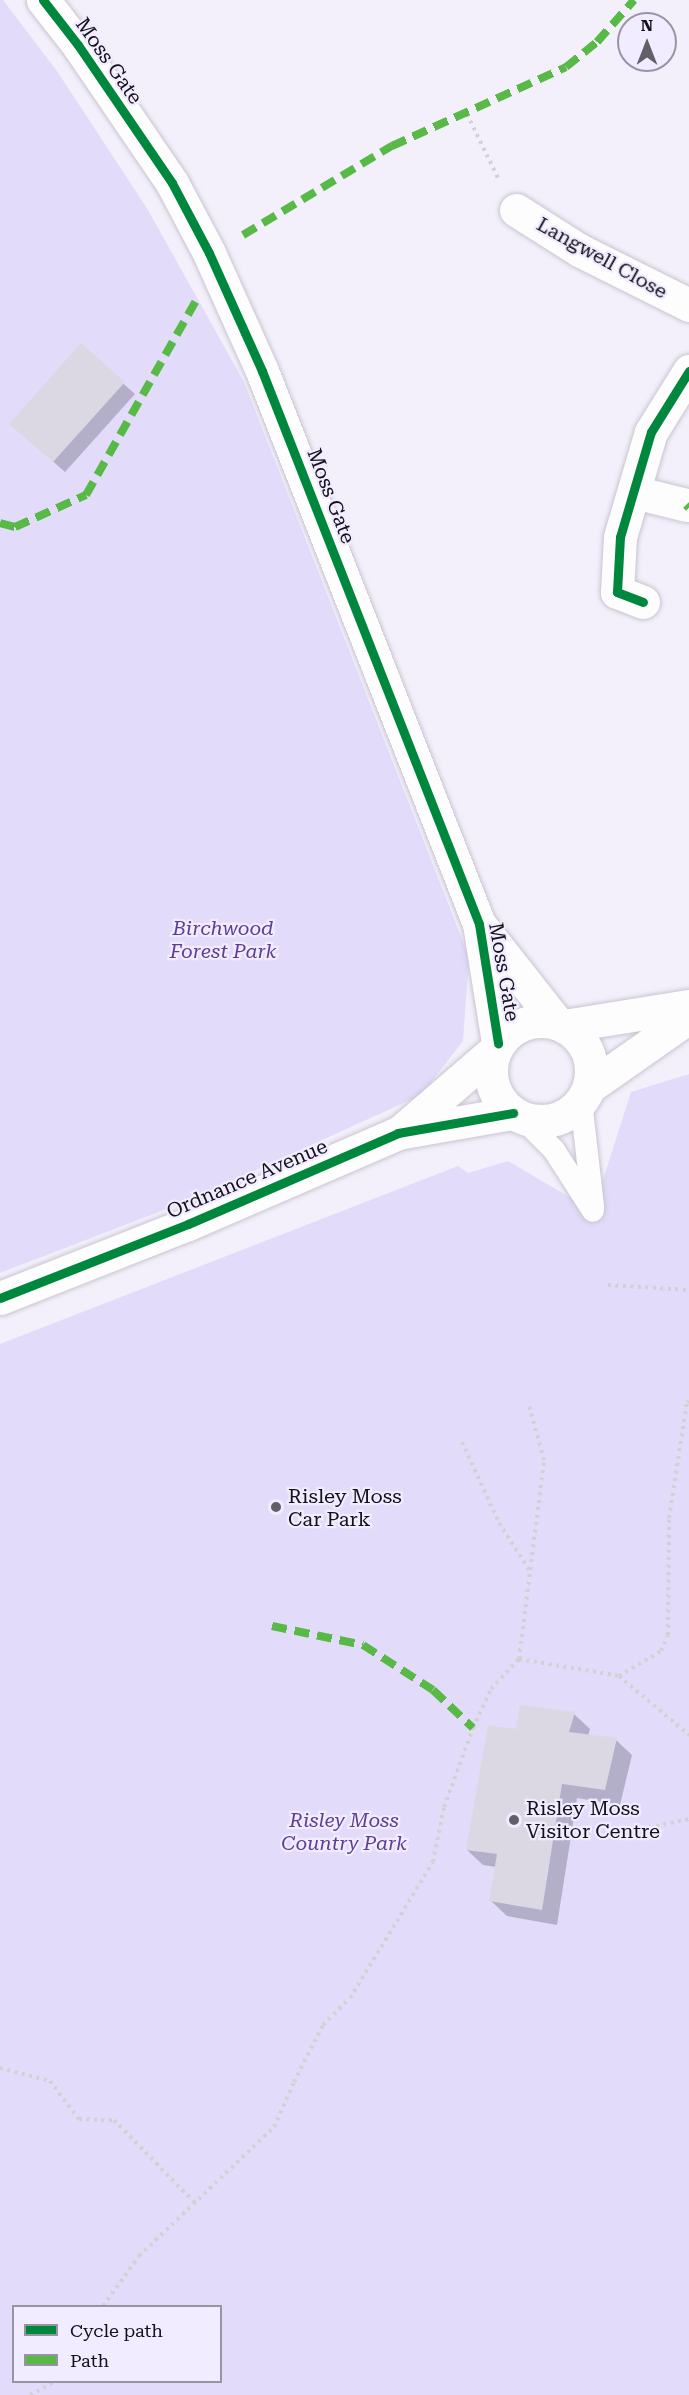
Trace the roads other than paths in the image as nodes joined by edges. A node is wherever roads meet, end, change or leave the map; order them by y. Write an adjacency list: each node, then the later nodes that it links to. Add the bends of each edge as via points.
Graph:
1 (43, 0): 8 (street, Moss Gate, via 172,183 209,253 262,371)
2 (516, 210): 3 (street, Langwell Close, via 579,250)
3 (689, 305)
4 (689, 371): 5 (street, via 651,432)
5 (634, 492): 6 (street); 7 (street, via 620,537 617,592)
6 (686, 505)
7 (643, 602)
8 (479, 924): 11 (street, Moss Gate); 12 (street, Moss Gate)
9 (689, 1006): 11 (street)
10 (689, 1017): 13 (street)
11 (561, 1024): 12 (street, via 540,1020 524,1023 509,1031); 13 (street, via 585,1045 591,1073)
12 (496, 1047): 14 (street, via 490,1068 492,1085 500,1101); 15 (street, Ordnance Avenue)
13 (585, 1094): 14 (street, via 569,1113 554,1120 537,1121); 14 (lane, via 593,1211 554,1150)
14 (517, 1115): 15 (street, Ordnance Avenue)
15 (398, 1133): 16 (street, Ordnance Avenue, via 188,1224)
16 (0, 1298)

